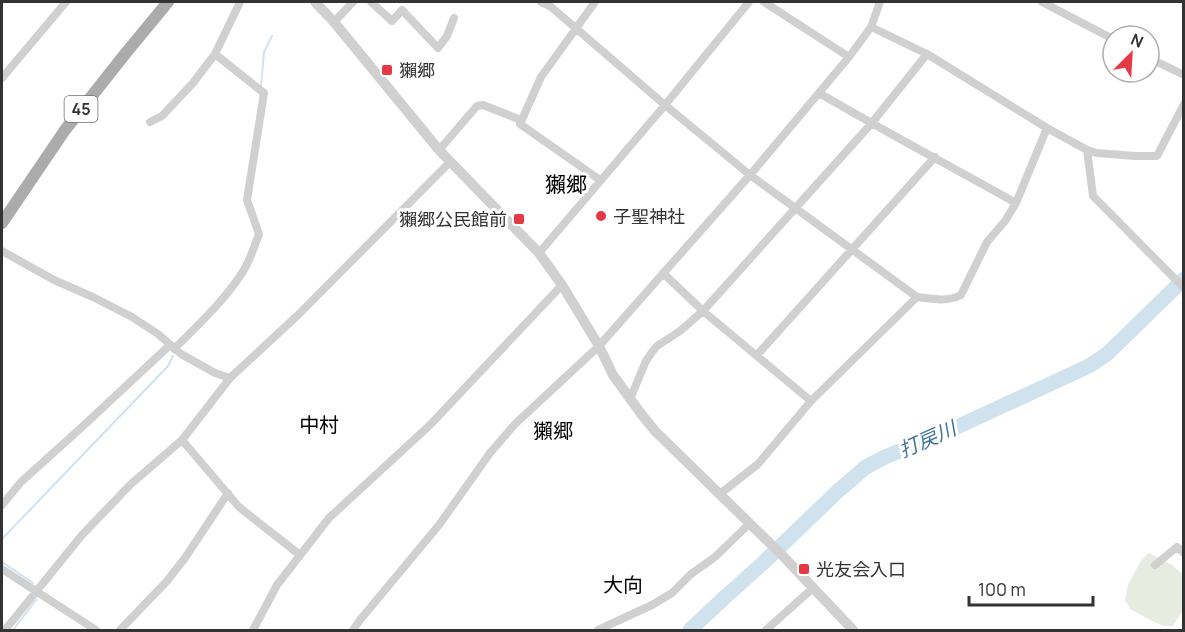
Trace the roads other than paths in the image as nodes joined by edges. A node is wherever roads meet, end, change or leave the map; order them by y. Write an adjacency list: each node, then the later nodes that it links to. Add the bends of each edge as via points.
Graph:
1 (66, 2): 23 (street)
2 (167, 2): 39 (main road, 45, via 65,130)
3 (240, 2): 18 (street)
4 (315, 2): 14 (street)
5 (354, 2): 14 (street)
6 (371, 2): 13 (street, via 392,21 402,10 438,48)
7 (541, 2): 16 (street)
8 (595, 2): 16 (street)
9 (749, 2): 26 (street)
10 (764, 2): 20 (street)
11 (880, 2): 15 (street)
12 (1042, 2): 17 (street)
13 (454, 18)
14 (334, 22): 31 (street)
15 (871, 27): 19 (street); 20 (street)
16 (576, 28): 26 (street); 27 (street, via 541,77)
17 (1101, 33)
18 (215, 54): 28 (street, via 162,116); 49 (street, via 264,93 247,200 259,234 243,271 227,294)
19 (927, 54): 29 (street); 30 (street)
20 (849, 57): 24 (street)
21 (1161, 64): 22 (street)
22 (1184, 75)
23 (2, 78)
24 (819, 93): 29 (street); 35 (street)
25 (1184, 104): 32 (street, via 1157,156)
26 (665, 105): 35 (street); 36 (street)
27 (521, 120): 31 (street, via 477,106); 36 (street, via 520,124)
28 (150, 122)
29 (871, 124): 33 (street); 38 (street)
30 (1047, 128): 32 (street); 37 (street)
31 (439, 150): 34 (street)
32 (1087, 150): 45 (street, via 1093,196)
33 (935, 157): 37 (street); 40 (street)
34 (450, 162): 42 (street); 51 (street)
35 (750, 176): 38 (street); 43 (street)
36 (600, 180): 42 (street)
37 (1016, 203): 46 (street, via 987,242 961,295 953,299)
38 (795, 207): 40 (street); 47 (street)
39 (2, 223)
40 (853, 249): 46 (street); 50 (street)
41 (2, 251): 49 (street, via 132,317)
42 (538, 253): 44 (street)
43 (663, 273): 47 (street); 48 (street)
44 (562, 285): 48 (street); 60 (street, via 430,425 329,518)
45 (1181, 285)
46 (917, 297): 53 (street)
47 (703, 311): 50 (street); 52 (street, via 652,352)
48 (599, 346): 52 (street); 69 (street, via 496,446 440,525)
49 (172, 347): 51 (street); 57 (street, via 21,482)
50 (757, 355): 53 (street)
51 (230, 378): 54 (street)
52 (630, 399): 56 (street, via 655,431)
53 (810, 401): 56 (street, via 759,464)
54 (182, 440): 55 (street); 64 (street, via 90,526)
55 (228, 493): 60 (street, via 239,507); 67 (street, via 167,581)
56 (720, 494): 58 (street)
57 (2, 505)
58 (749, 524): 63 (street); 70 (street, via 672,593)
59 (1184, 553): 61 (street, via 1177,547)
60 (300, 555): 68 (street, via 277,585)
61 (1155, 565)
62 (2, 568): 64 (street)
63 (813, 588): 71 (street); 72 (street)
64 (37, 591): 65 (street); 66 (street)
65 (5, 630)
66 (96, 630)
67 (120, 630)
68 (253, 630)
69 (353, 630)
70 (598, 630)
71 (766, 630)
72 (853, 630)

